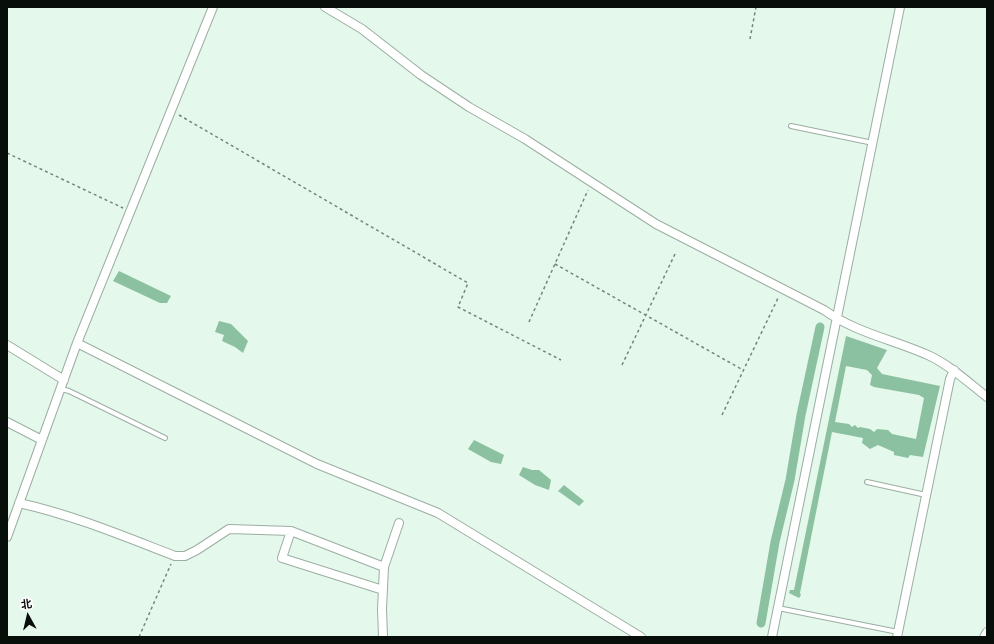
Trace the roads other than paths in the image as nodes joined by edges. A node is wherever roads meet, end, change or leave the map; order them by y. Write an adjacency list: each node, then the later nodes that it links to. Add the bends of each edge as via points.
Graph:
1 (325, 7): 6 (street, via 362,29 421,75 469,107 525,139 656,224)
2 (900, 7): 5 (street)
3 (210, 8): 7 (street)
4 (791, 126): 5 (lane)
5 (873, 143): 6 (street)
6 (837, 319): 9 (street, via 932,357); 24 (street)
7 (77, 343): 10 (street); 28 (street, via 317,464 438,513)
8 (7, 345): 10 (street)
9 (954, 370): 12 (street); 17 (street)
10 (64, 380): 11 (street)
11 (60, 388): 14 (lane); 15 (street)
12 (987, 398)
13 (7, 422): 15 (street)
14 (165, 438)
15 (42, 440): 18 (street)
16 (867, 482): 17 (lane)
17 (926, 495): 26 (street)
18 (19, 503): 20 (street, via 50,510 175,556 185,556 229,529); 21 (street)
19 (399, 523): 22 (street)
20 (291, 531): 22 (street); 23 (street, via 282,558)
21 (7, 537)
22 (384, 567): 23 (street)
23 (383, 590): 27 (street)
24 (778, 608): 26 (lane); 29 (street)
25 (987, 632): 30 (street)
26 (898, 634)
27 (383, 637)
28 (641, 637)
29 (772, 637)
30 (984, 637)

